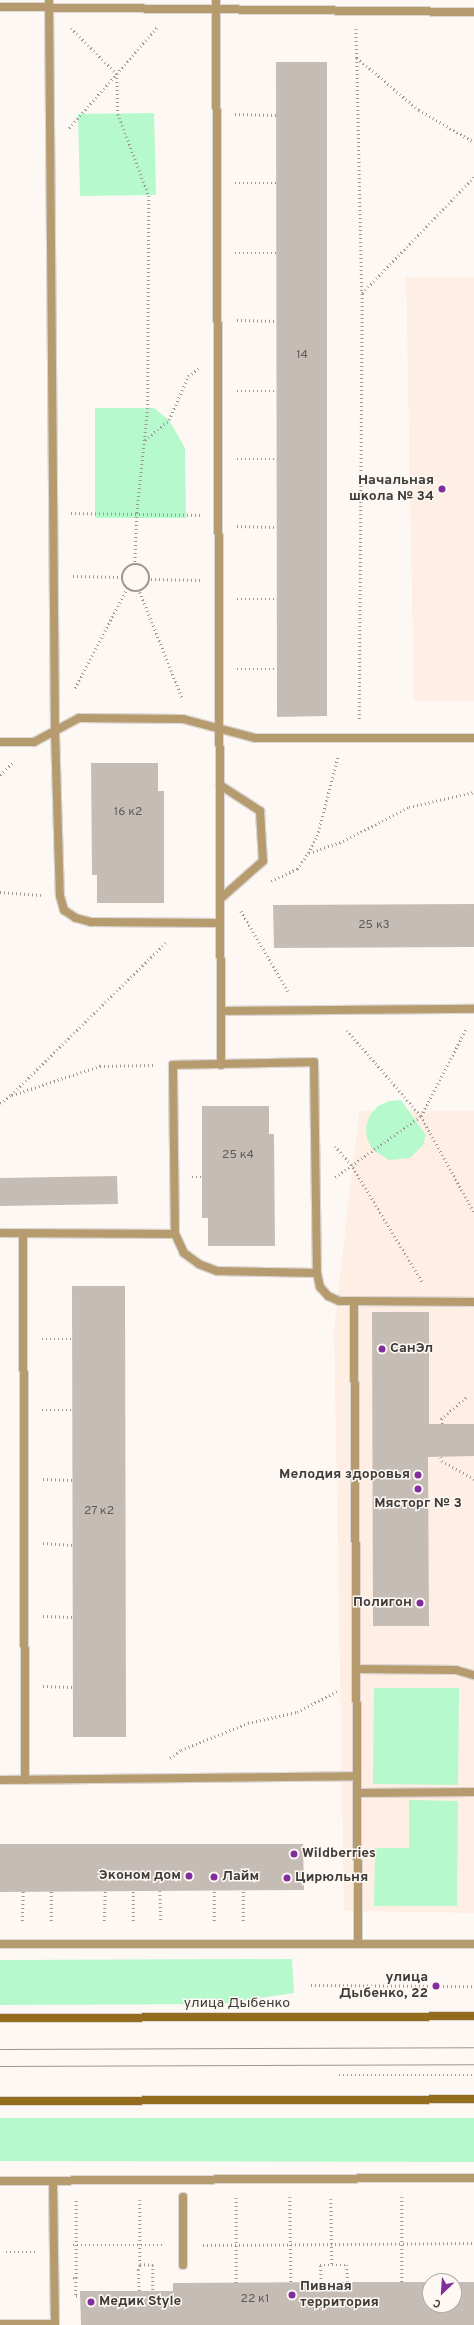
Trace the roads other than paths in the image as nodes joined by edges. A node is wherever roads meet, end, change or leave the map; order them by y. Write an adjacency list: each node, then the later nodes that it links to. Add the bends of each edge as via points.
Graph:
1 (216, 0): 4 (street)
2 (50, 3): 3 (street); 4 (street); 7 (street)
3 (0, 7)
4 (216, 10): 5 (street); 6 (street)
5 (474, 12)
6 (220, 728): 7 (street, via 183,719 79,718); 8 (street, via 255,738); 10 (street)
7 (55, 731): 9 (street, via 34,742); 12 (street, via 60,896 64,910 76,918 91,922)
8 (474, 738)
9 (0, 742)
10 (220, 785): 11 (street); 11 (street, via 260,811 263,861)
11 (220, 899): 12 (street)
12 (220, 923): 14 (street)
13 (474, 1009): 14 (street)
14 (221, 1011): 15 (street)
15 (221, 1065): 18 (street, via 173,1065); 19 (street, via 314,1062)
16 (0, 1233): 17 (street)
17 (23, 1233): 18 (street); 26 (street)
18 (175, 1234): 19 (street, via 184,1253 199,1264 217,1271)
19 (317, 1272): 20 (street, via 320,1287 328,1296 340,1301)
20 (354, 1301): 21 (street); 22 (street)
21 (474, 1302)
22 (356, 1669): 23 (street, via 456,1670); 24 (street)
23 (474, 1675)
24 (356, 1776): 26 (street); 28 (street)
25 (0, 1780): 26 (street)
26 (25, 1780)
27 (474, 1792): 28 (street)
28 (357, 1794): 30 (street)
29 (0, 1944): 30 (street)
30 (358, 1944): 31 (street)
31 (474, 1944)
32 (474, 2016): 33 (main road, улица Дыбенко)
33 (0, 2018)
34 (474, 2099): 35 (main road)
35 (0, 2101)
36 (474, 2178): 38 (street)
37 (0, 2180): 38 (street)
38 (53, 2181): 42 (street)
39 (183, 2197): 40 (street)
40 (183, 2265)
41 (0, 2324): 42 (street)
42 (55, 2324)

